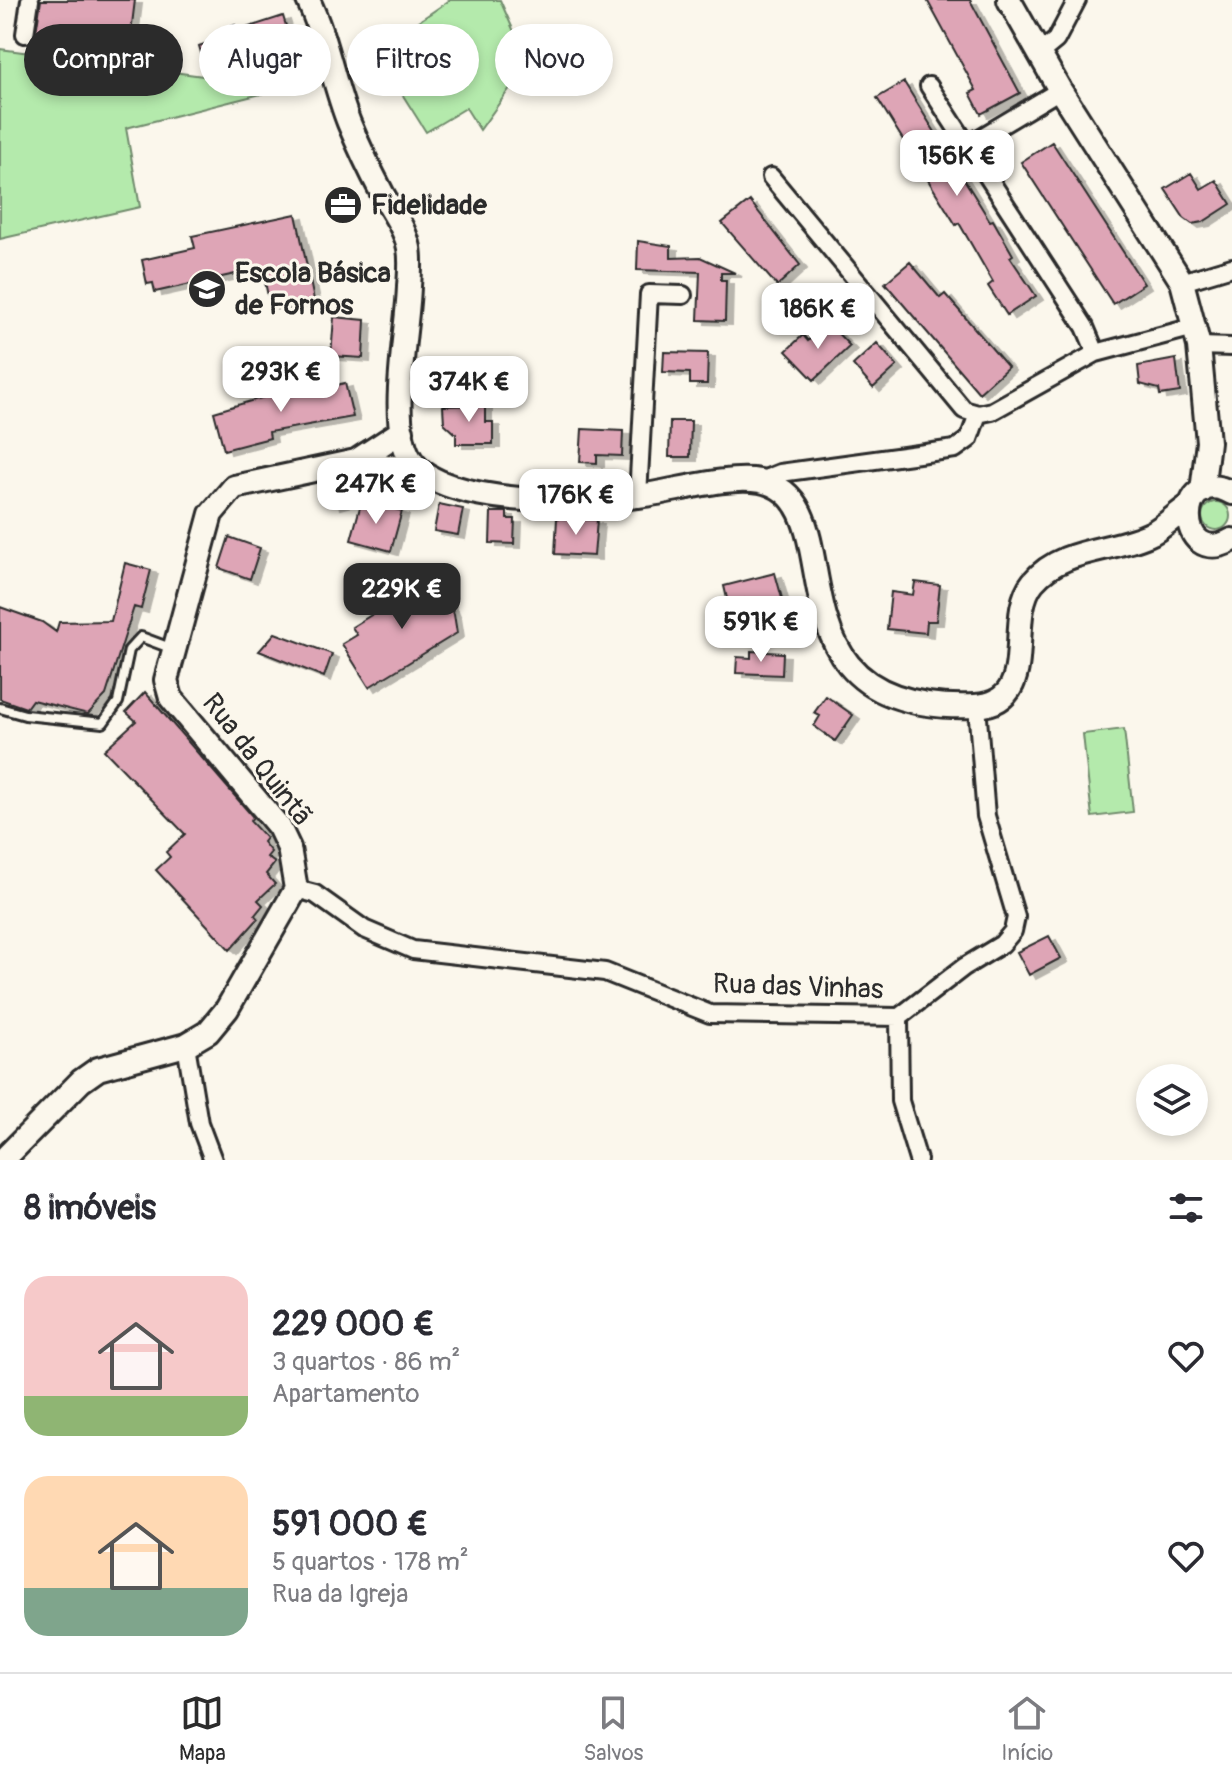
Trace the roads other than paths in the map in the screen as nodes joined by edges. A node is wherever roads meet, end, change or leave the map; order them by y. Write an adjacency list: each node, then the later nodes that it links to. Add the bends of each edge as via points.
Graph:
1 (30, 0): 5 (street)
2 (308, 0): 18 (main road, via 348,121 409,249)
3 (1009, 0): 6 (main road)
4 (1077, 0): 6 (street, via 1056,40)
5 (26, 24)
6 (1039, 54): 8 (main road)
7 (929, 86): 9 (street)
8 (1060, 90): 9 (street); 12 (main road)
9 (968, 145): 16 (street, via 1085,327)
10 (771, 177): 17 (street, via 964,410)
11 (1232, 267): 12 (street)
12 (1182, 282): 14 (main road)
13 (683, 295): 24 (street, via 649,294)
14 (1196, 337): 15 (street); 16 (street); 19 (main road)
15 (1232, 347)
16 (1096, 353): 17 (street)
17 (978, 414): 22 (street, via 969,439 955,449 780,473)
18 (402, 431): 20 (main road, Rua da Quintã); 21 (main road, via 405,447)
19 (1208, 442): 23 (main road); 25 (main road)
20 (356, 461): 21 (main road, Rua da Quintã); 29 (main road, Rua da Quintã, via 256,480 234,487 221,499 211,514)
21 (421, 471): 24 (main road, Rua da Quintã, via 444,485 486,493 583,500)
22 (760, 481): 24 (main road, Rua da Quintã); 30 (main road, via 777,487 803,517 823,618 848,664 863,678 920,704)
23 (1230, 492): 25 (main road, via 1220,488)
24 (638, 496)
25 (1195, 498): 26 (main road); 27 (main road, via 1188,525)
26 (1152, 533): 27 (main road); 30 (main road, via 1052,564 1032,583 1020,606 1018,668 1011,691)
27 (1200, 540): 28 (main road)
28 (1231, 542)
29 (174, 650): 31 (lane, via 141,637 129,650 118,702 103,723); 32 (main road, Rua da Quintã, via 166,680 171,698 279,827 289,848)
30 (977, 706): 33 (street, Rua das Vinhas, via 986,816 1016,917 1013,931)
31 (0, 708)
32 (296, 889): 33 (street, Rua das Vinhas, via 315,894 364,929 413,950 605,972 710,1014); 34 (main road, via 227,1009 208,1032)
33 (899, 1017): 37 (street, via 900,1101)
34 (186, 1045): 35 (main road, via 98,1069); 36 (street, via 199,1123)
35 (3, 1160)
36 (213, 1160)
37 (918, 1160)

